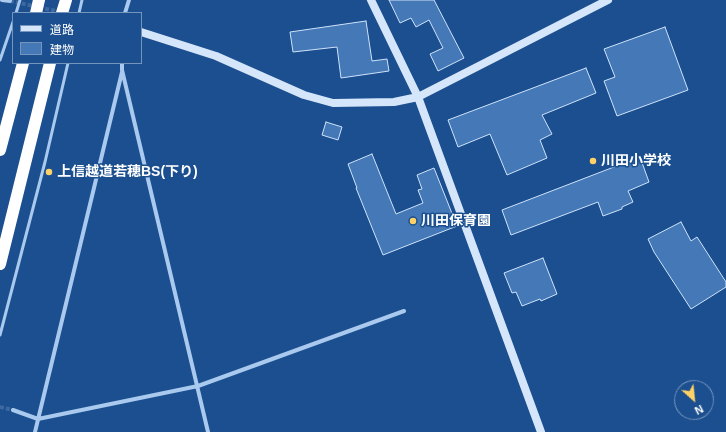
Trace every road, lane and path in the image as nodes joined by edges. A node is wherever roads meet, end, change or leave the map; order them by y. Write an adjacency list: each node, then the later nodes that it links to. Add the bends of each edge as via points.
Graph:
1 (2, 0): 9 (street)
2 (20, 0): 10 (lane)
3 (39, 0): 11 (highway)
4 (66, 0): 12 (highway)
5 (82, 0): 13 (lane)
6 (128, 0): 14 (street)
7 (371, 0): 23 (street)
8 (608, 0): 23 (street)
9 (10, 1)
10 (16, 12)
11 (36, 12)
12 (62, 12)
13 (79, 12)
14 (125, 12)
15 (12, 25): 17 (lane)
16 (142, 32): 23 (street, via 216,56 304,95 334,103 394,102)
17 (0, 60)
18 (23, 64): 24 (highway)
19 (50, 64): 25 (highway)
20 (68, 64): 27 (lane)
21 (122, 64): 22 (street)
22 (122, 70): 28 (street); 30 (street)
23 (418, 97): 33 (street)
24 (0, 150)
25 (0, 264)
26 (404, 311): 28 (street)
27 (0, 335)
28 (198, 386): 30 (street); 32 (street)
29 (13, 410): 30 (street)
30 (38, 420): 31 (street)
31 (35, 432)
32 (208, 432)
33 (541, 432)

